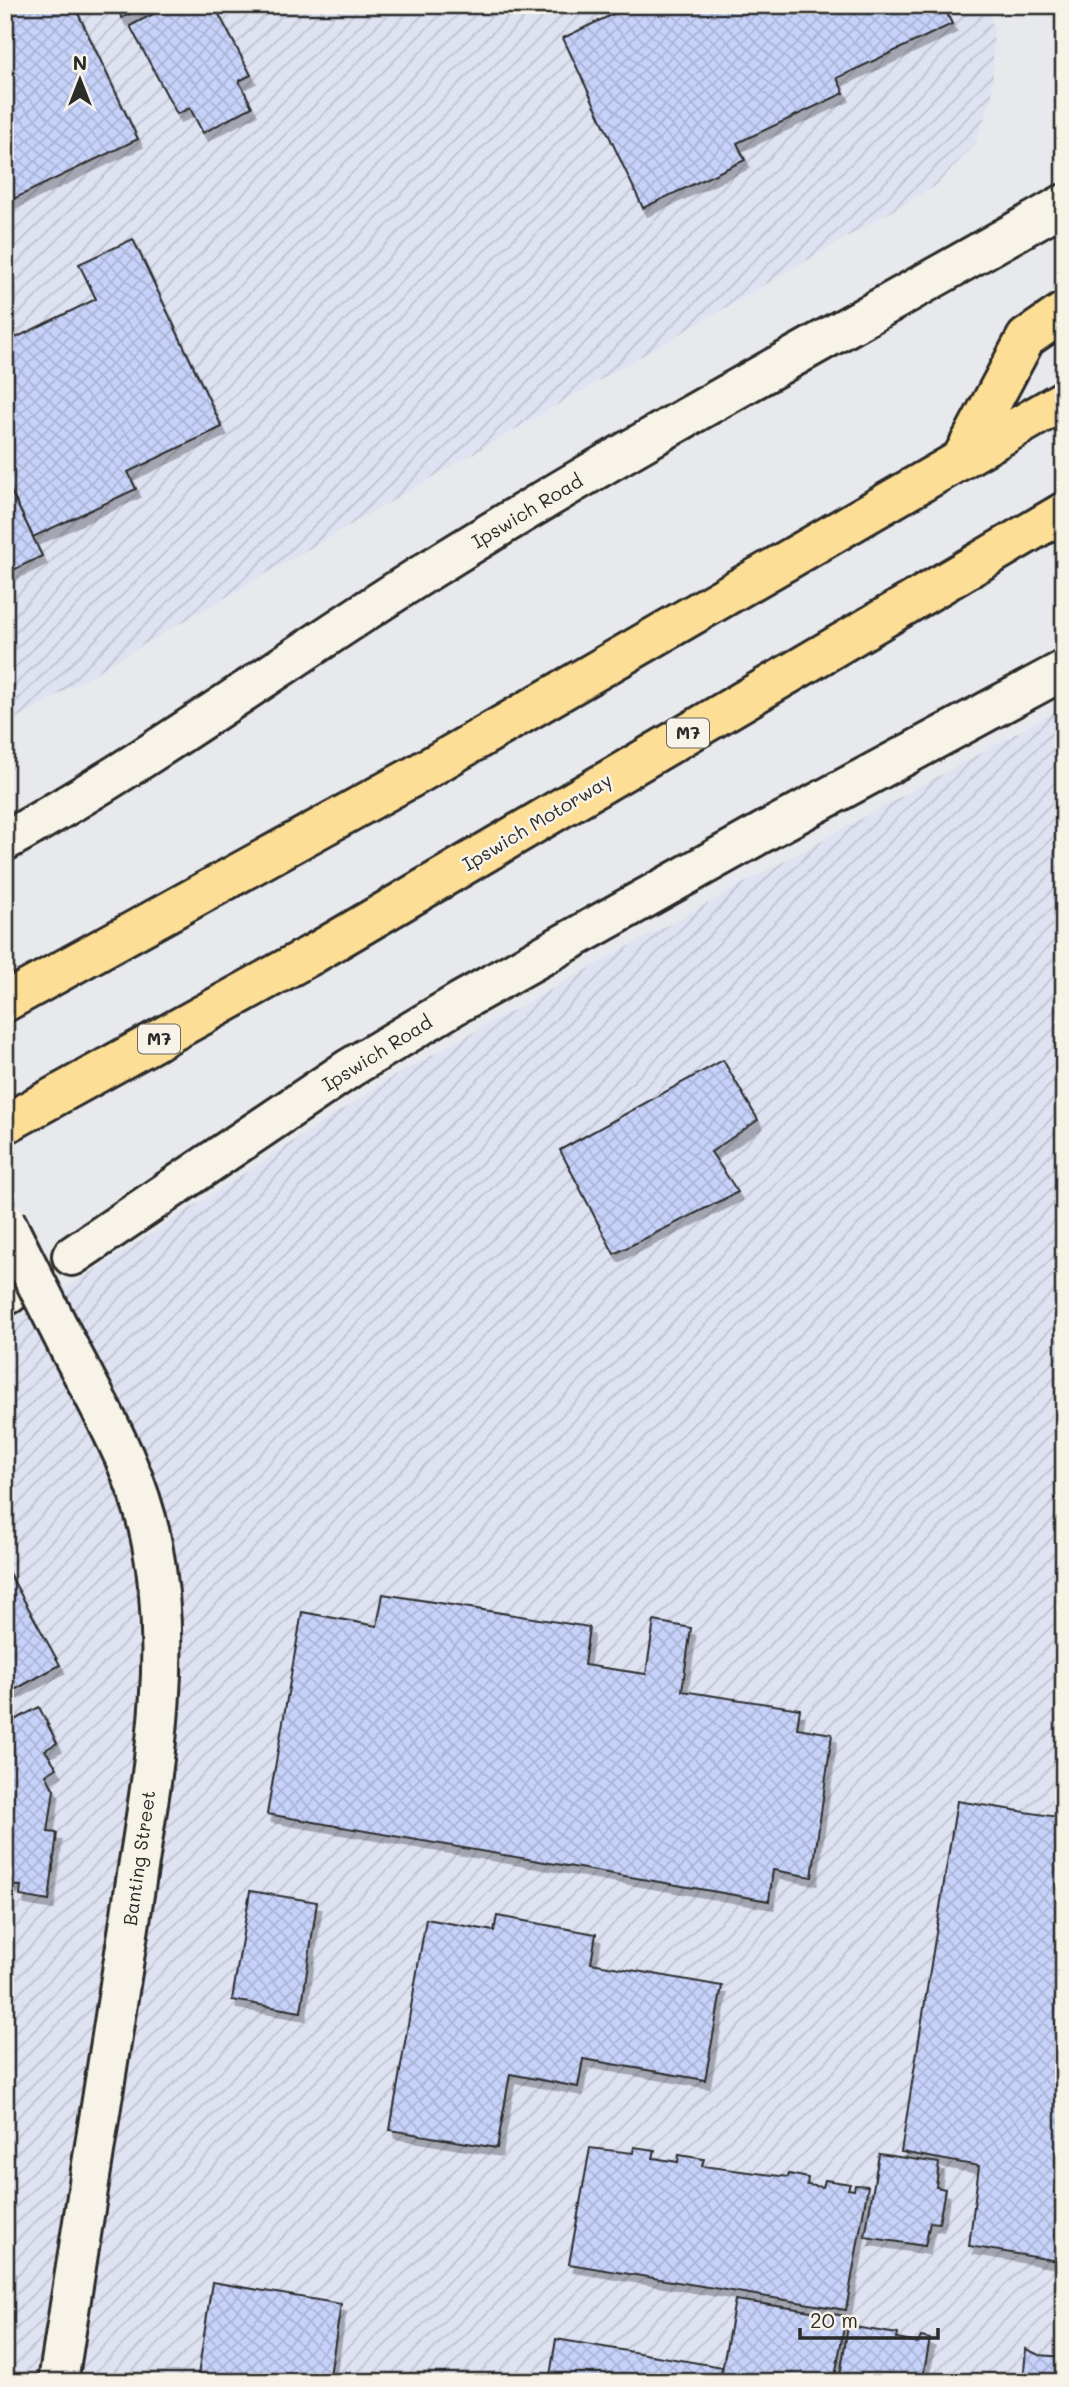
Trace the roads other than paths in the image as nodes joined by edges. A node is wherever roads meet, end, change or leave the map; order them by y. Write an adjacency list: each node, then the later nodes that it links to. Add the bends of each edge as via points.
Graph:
1 (1064, 204): 7 (street, Ipswich Road, via 531,508)
2 (1064, 312): 4 (highway, via 1026,338)
3 (1064, 400): 4 (highway)
4 (962, 458): 8 (highway, via 418,774)
5 (1064, 512): 9 (highway, Ipswich Motorway / M7, via 313,954)
6 (1064, 670): 11 (street, Ipswich Road, via 449,1008 350,1068)
7 (5, 841)
8 (5, 1002)
9 (5, 1124)
10 (5, 1222): 12 (street, Banting Street, bridge, via 138,1490 152,1544 160,1612 159,1726)
11 (72, 1256)
12 (58, 2382)

